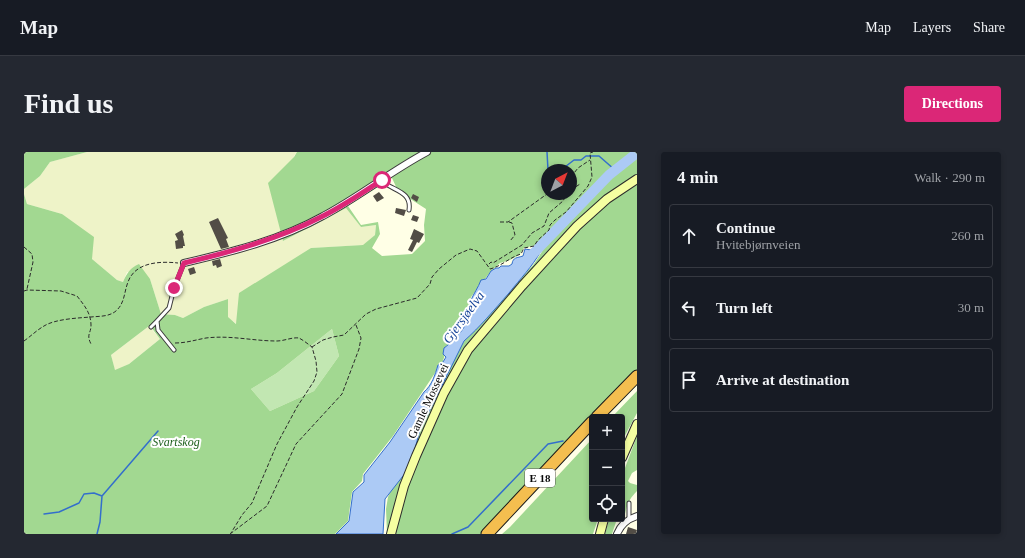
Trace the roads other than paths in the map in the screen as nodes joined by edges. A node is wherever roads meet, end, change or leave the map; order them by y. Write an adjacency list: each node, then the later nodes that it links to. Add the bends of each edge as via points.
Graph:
1 (427, 152): 3 (street)
2 (637, 179): 21 (main road, Gamle Mossevei, via 600,205 570,233 468,350 447,388 416,456 401,496)
3 (382, 180): 4 (lane, via 407,196 410,202); 5 (street, via 321,217 277,237 232,252)
4 (409, 210)
5 (184, 263): 6 (lane, via 169,308)
6 (157, 321): 7 (lane); 8 (lane, via 158,330)
7 (151, 327)
8 (174, 350)
9 (637, 376): 11 (highway)
10 (637, 382): 12 (highway)
11 (600, 414)
12 (606, 414)
13 (637, 424): 16 (main road)
14 (589, 425): 22 (highway, E 18)
15 (589, 431): 23 (highway, E 18)
16 (625, 451)
17 (629, 503): 19 (lane)
18 (637, 516): 19 (street)
19 (629, 519): 25 (street)
20 (603, 522): 24 (main road)
21 (391, 534)
22 (487, 534)
23 (494, 534)
24 (600, 534)
25 (617, 534)

